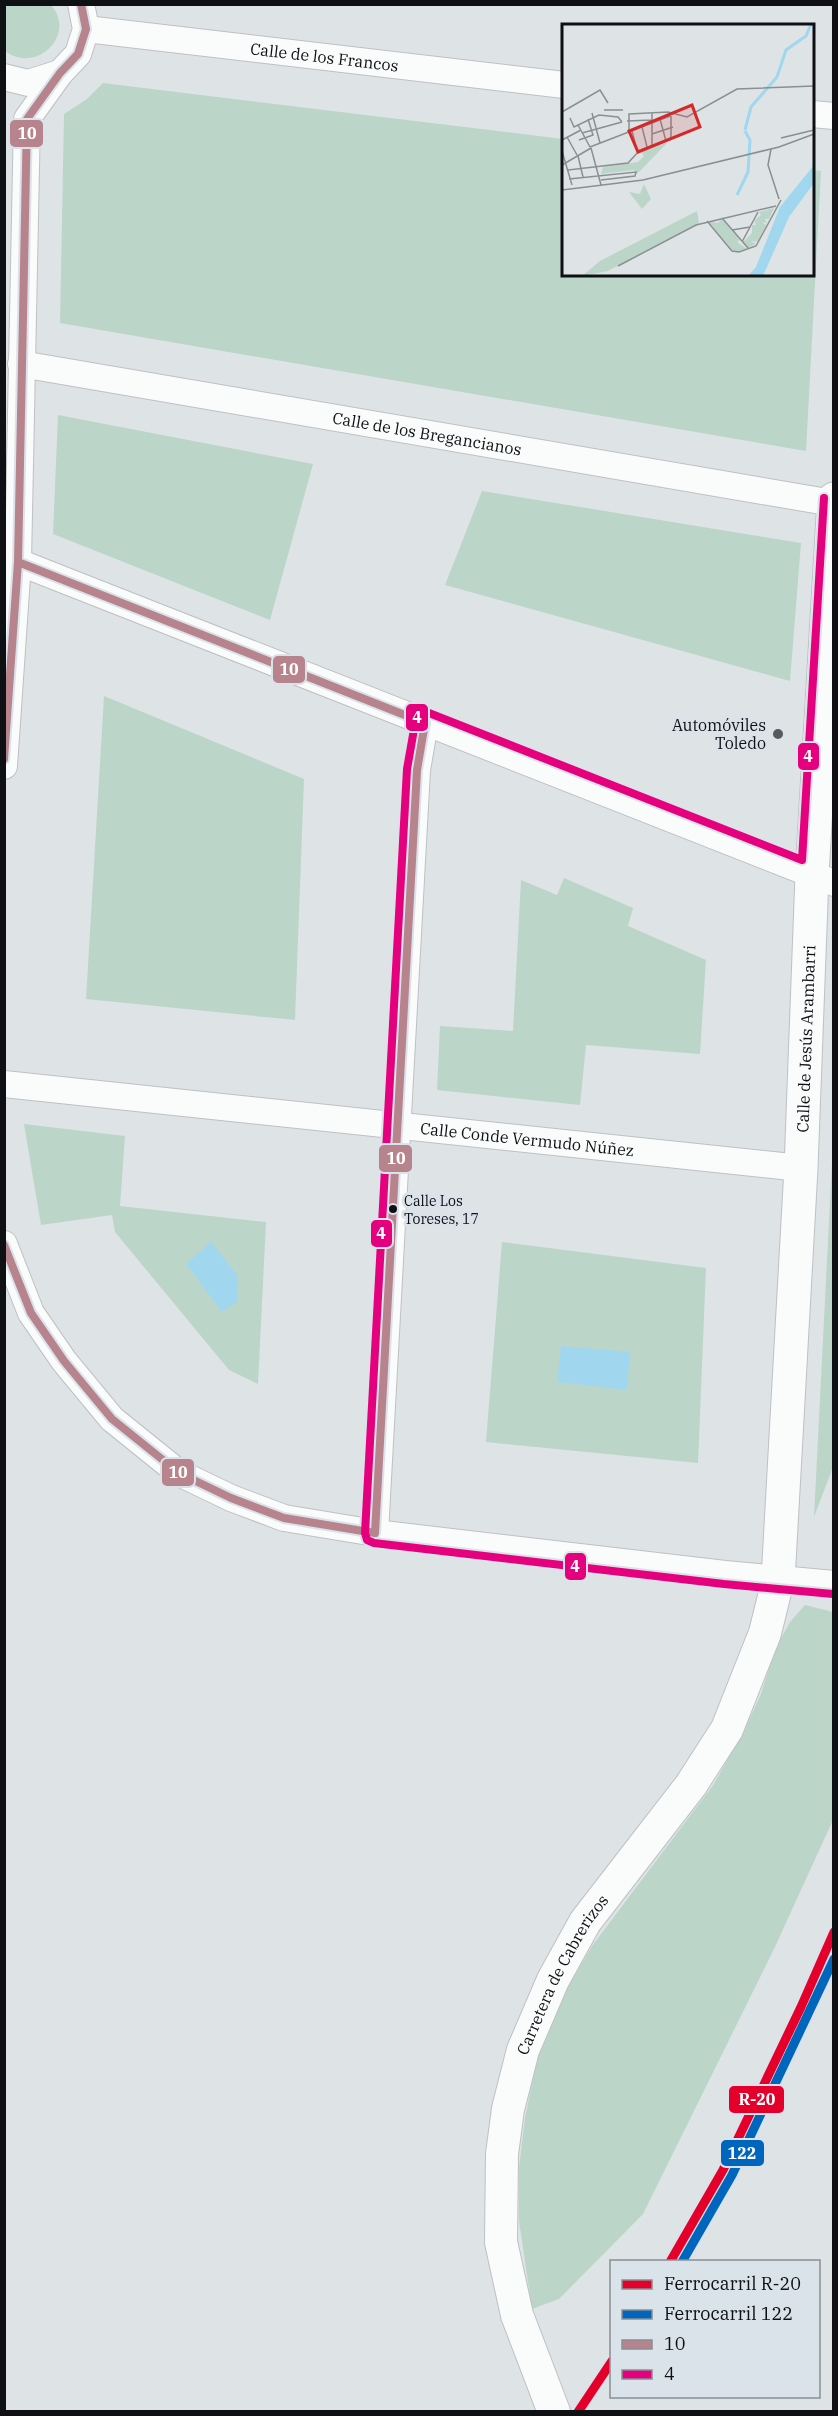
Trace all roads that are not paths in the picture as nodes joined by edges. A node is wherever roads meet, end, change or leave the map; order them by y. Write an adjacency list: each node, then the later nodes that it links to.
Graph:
1 (84, 17): 2 (street); 4 (street, Calle de los Francos)
2 (60, 73): 3 (street); 8 (street)
3 (4, 77)
4 (562, 85)
5 (4, 89): 8 (street)
6 (814, 114): 7 (street)
7 (834, 116)
8 (27, 119): 9 (street)
9 (21, 364): 10 (street, Calle de los Bregancianos); 11 (street)
10 (833, 501): 14 (main road, Calle de Jesús Arambarri)
11 (18, 562): 12 (street); 13 (street)
12 (425, 723): 14 (street); 16 (street)
13 (4, 766)
14 (823, 879): 17 (main road, Calle de Jesús Arambarri)
15 (4, 1084): 16 (street, Calle Conde Vermudo Núñez)
16 (397, 1124): 17 (street, Calle Conde Vermudo Núñez); 19 (street)
17 (801, 1168): 20 (main road, Calle de Jesús Arambarri)
18 (4, 1244): 19 (street)
19 (375, 1533): 20 (street)
20 (778, 1580): 21 (street); 22 (street, Carretera de Cabrerizos)
21 (834, 1584)
22 (554, 2412)

